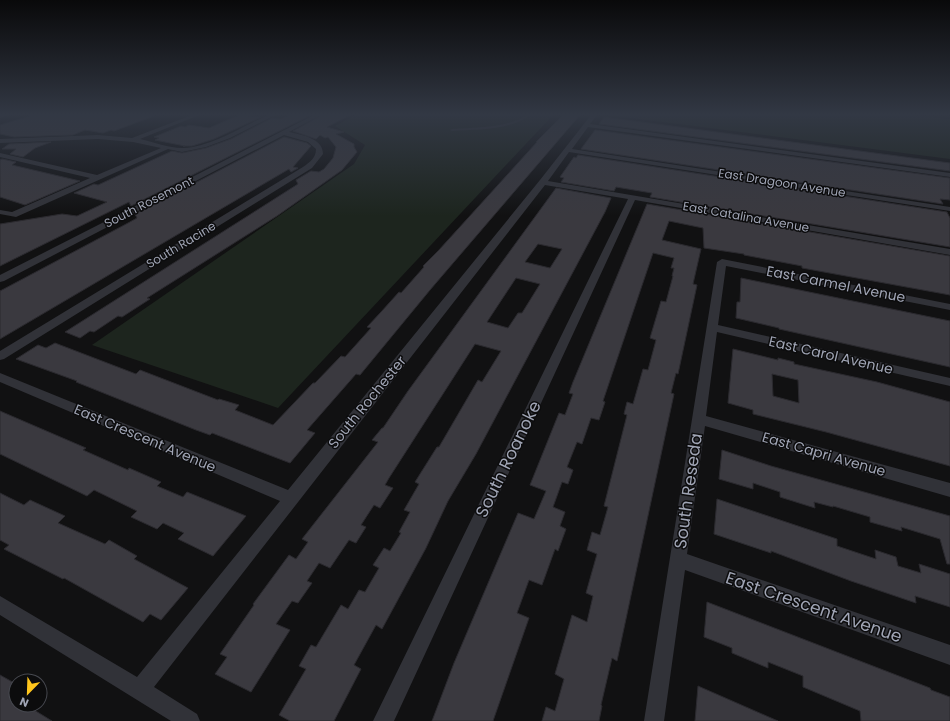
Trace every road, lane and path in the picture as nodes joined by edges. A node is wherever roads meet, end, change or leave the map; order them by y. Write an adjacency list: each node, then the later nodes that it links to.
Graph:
1 (164, 149): 10 (street)
2 (176, 149): 3 (street)
3 (197, 149)
4 (253, 149): 17 (street, South Rosemont)
5 (318, 149): 20 (street, South Racine)
6 (758, 149): 9 (street)
7 (567, 150): 11 (street, South Rochester); 13 (street, East Dragoon Avenue)
8 (0, 155): 10 (street)
9 (950, 175)
10 (98, 178): 14 (street)
11 (543, 182): 12 (street, East Catalina Avenue); 25 (street, South Rochester)
12 (633, 197): 15 (street, East Catalina Avenue); 31 (street, South Roanoke)
13 (950, 209)
14 (0, 212)
15 (950, 252)
16 (722, 262): 18 (street, East Carmel Avenue); 19 (street, South Reseda)
17 (0, 279)
18 (950, 307)
19 (712, 327): 22 (street, East Carol Avenue); 23 (street, South Reseda)
20 (0, 356)
21 (0, 377): 25 (street, East Crescent Avenue)
22 (950, 382)
23 (699, 419): 24 (street, East Capri Avenue); 26 (street, South Reseda)
24 (950, 490)
25 (290, 498): 29 (street, South Rochester)
26 (678, 559): 28 (street, East Crescent Avenue); 32 (street, South Reseda)
27 (0, 605): 29 (street)
28 (950, 655)
29 (139, 690): 30 (street)
30 (190, 721)
31 (383, 721)
32 (654, 721)

